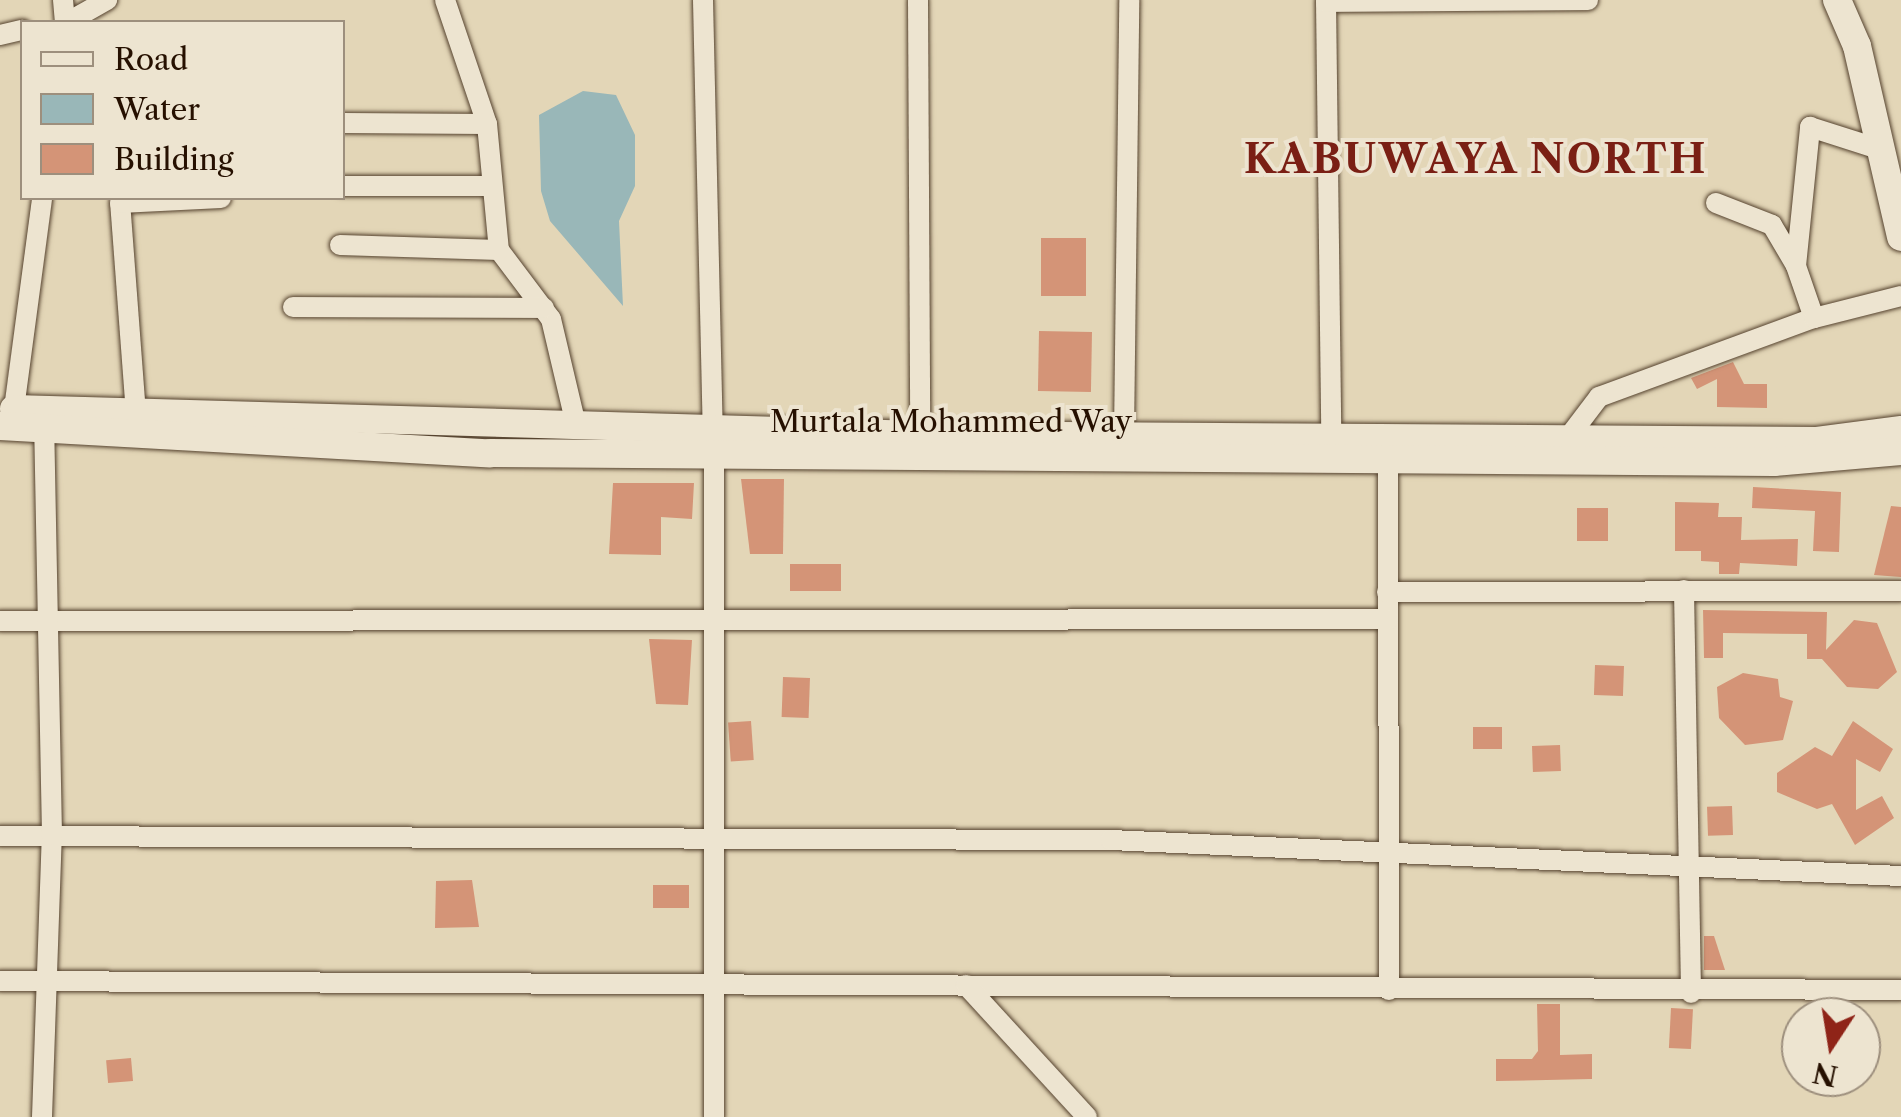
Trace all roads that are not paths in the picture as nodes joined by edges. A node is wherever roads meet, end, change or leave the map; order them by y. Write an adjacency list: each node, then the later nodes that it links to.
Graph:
1 (107, 0): 10 (street)
2 (445, 0): 12 (street)
3 (704, 0): 35 (street)
4 (918, 0): 32 (street)
5 (1129, 0): 31 (street)
6 (1588, 0): 9 (street)
7 (1836, 0): 13 (main road)
8 (1326, 1): 9 (street); 33 (street)
9 (1428, 1)
10 (71, 20)
11 (345, 123): 12 (street)
12 (486, 124): 15 (street)
13 (1882, 150): 19 (main road); 22 (street)
14 (345, 186): 15 (street)
15 (491, 186): 21 (street)
16 (42, 200): 27 (street)
17 (164, 200): 28 (street)
18 (1716, 202): 22 (street)
19 (1901, 237)
20 (340, 244): 21 (street)
21 (499, 250): 25 (street)
22 (1796, 266): 26 (street)
23 (1901, 296): 26 (street)
24 (293, 307): 25 (street)
25 (544, 308): 29 (street)
26 (1814, 318): 34 (street)
27 (5, 414): 28 (main road, Murtala Mohammed Way); 30 (main road, Murtala Mohammed Way)
28 (136, 414): 29 (main road, Murtala Mohammed Way)
29 (577, 429): 35 (main road, Murtala Mohammed Way)
30 (44, 430): 35 (main road, Murtala Mohammed Way); 44 (street)
31 (1124, 434): 32 (main road, Murtala Mohammed Way); 33 (main road, Murtala Mohammed Way)
32 (920, 435): 35 (main road, Murtala Mohammed Way)
33 (1332, 435): 34 (main road, Murtala Mohammed Way)
34 (1567, 439): 36 (main road, Murtala Mohammed Way)
35 (714, 442): 37 (main road, Murtala Mohammed Way); 42 (street)
36 (1897, 448): 37 (main road, Murtala Mohammed Way)
37 (1388, 459): 40 (street)
38 (1684, 590): 39 (street); 40 (street); 49 (street)
39 (1901, 591)
40 (1387, 592): 41 (street)
41 (1388, 619): 42 (street); 48 (street)
42 (713, 620): 44 (street); 46 (street)
43 (0, 621): 44 (street)
44 (48, 621): 45 (street)
45 (52, 835): 46 (street); 47 (street); 51 (street)
46 (716, 835): 48 (street); 53 (street)
47 (0, 836)
48 (1387, 854): 49 (street); 55 (street)
49 (1690, 869): 50 (street); 57 (street)
50 (1901, 876)
51 (46, 980): 52 (street); 53 (street); 58 (street)
52 (0, 981)
53 (713, 981): 54 (street); 59 (street)
54 (966, 985): 55 (street); 60 (street)
55 (1389, 990): 57 (street)
56 (1901, 990): 57 (street)
57 (1690, 992)
58 (42, 1117)
59 (714, 1117)
60 (1087, 1117)

